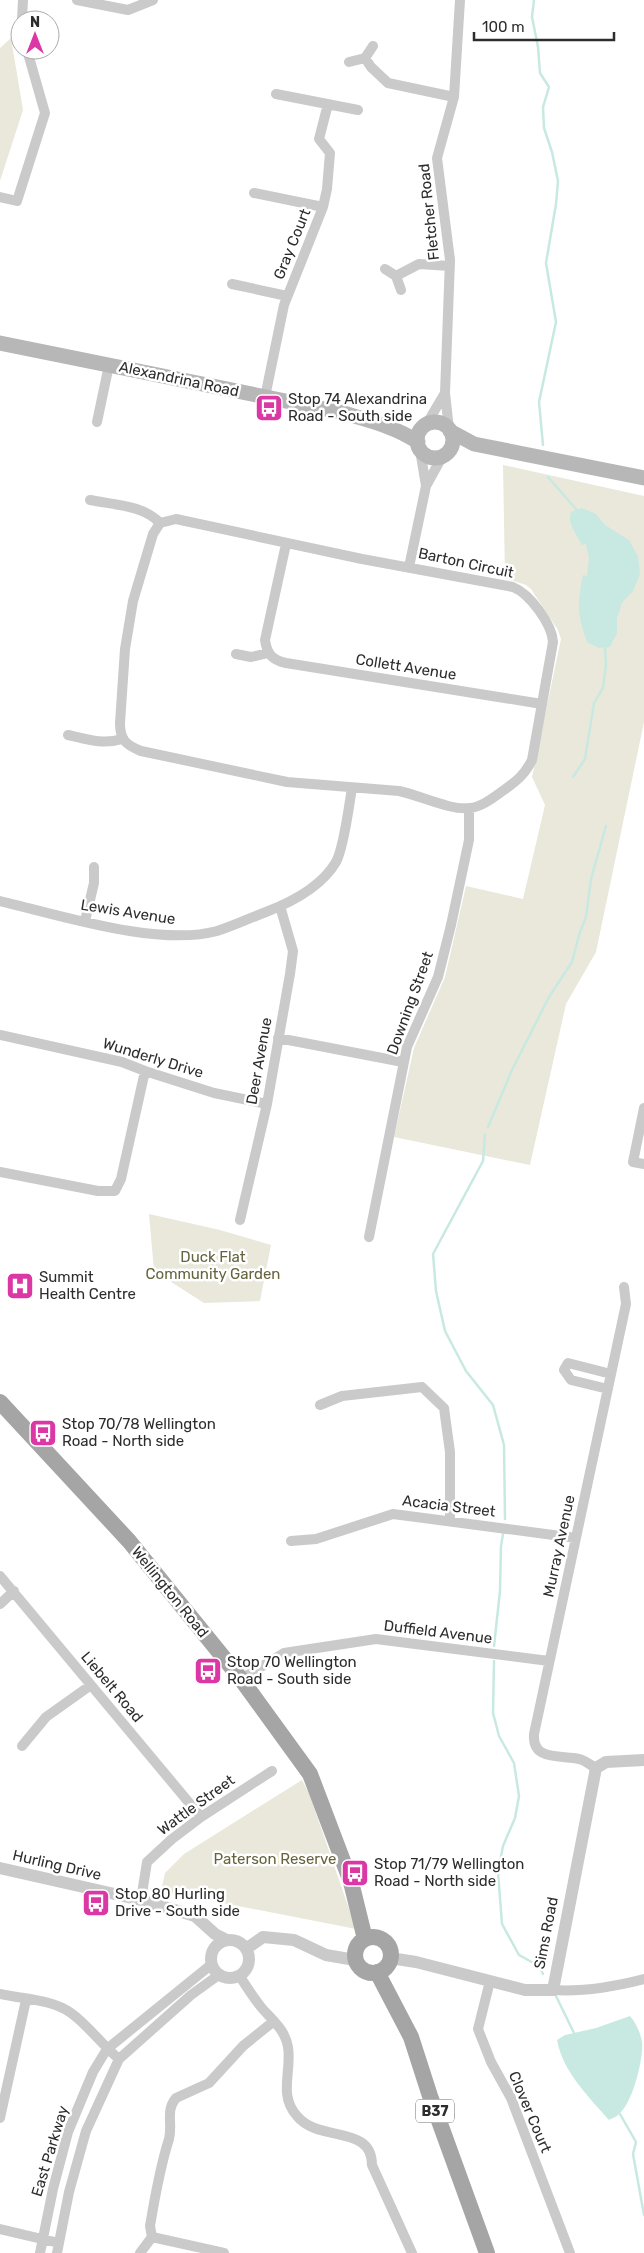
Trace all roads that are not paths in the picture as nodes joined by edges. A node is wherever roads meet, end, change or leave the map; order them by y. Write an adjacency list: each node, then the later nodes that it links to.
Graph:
1 (78, 0): 2 (street)
2 (153, 0)
3 (460, 0): 9 (street, Fletcher Road)
4 (373, 46): 5 (street)
5 (365, 58): 7 (street); 9 (street)
6 (30, 60): 13 (street)
7 (349, 62)
8 (276, 94): 10 (street)
9 (454, 97): 15 (street, Fletcher Road)
10 (328, 104): 11 (street); 14 (street, Gray Court)
11 (358, 110)
12 (254, 192): 14 (street)
13 (0, 197)
14 (323, 207): 20 (street, Gray Court)
15 (450, 266): 17 (street); 23 (street, Fletcher Road)
16 (385, 269): 17 (street)
17 (396, 276): 19 (street)
18 (232, 284): 20 (street)
19 (401, 290)
20 (287, 296): 24 (street, Gray Court)
21 (0, 342): 22 (main road, Alexandrina Road)
22 (110, 365): 24 (main road, Alexandrina Road); 25 (street)
23 (445, 393): 26 (street, Fletcher Road); 27 (street, Fletcher Road)
24 (265, 397): 27 (main road, Alexandrina Road)
25 (97, 422)
26 (450, 430): 27 (main road); 28 (main road); 29 (main road)
27 (422, 436): 29 (main road); 31 (street)
28 (474, 444): 29 (main road); 30 (main road)
29 (445, 456): 31 (street)
30 (644, 478)
31 (426, 486): 35 (street)
32 (90, 500): 33 (street)
33 (160, 523): 34 (street, Barton Circuit); 40 (street)
34 (286, 544): 35 (street, Barton Circuit); 36 (street)
35 (409, 567): 38 (street, Barton Circuit)
36 (268, 653): 37 (street); 38 (street, Collett Avenue)
37 (236, 654)
38 (542, 704): 42 (street, Barton Circuit)
39 (68, 735): 40 (street)
40 (122, 739): 41 (street)
41 (352, 788): 42 (street); 45 (street, Lewis Avenue)
42 (469, 809): 49 (street, Downing Street)
43 (94, 867): 46 (street)
44 (0, 901): 46 (street, Lewis Avenue)
45 (280, 906): 46 (street, Lewis Avenue); 48 (street, Deer Avenue)
46 (85, 921)
47 (0, 1035): 50 (street, Wunderly Drive)
48 (278, 1038): 49 (street); 51 (street, Deer Avenue)
49 (403, 1062): 56 (street, Downing Street)
50 (145, 1071): 51 (street, Wunderly Drive); 54 (street)
51 (267, 1104): 55 (street, Deer Avenue)
52 (644, 1108): 53 (street)
53 (644, 1164)
54 (0, 1172)
55 (240, 1220)
56 (369, 1238)
57 (624, 1287): 58 (street, Murray Avenue)
58 (611, 1374): 59 (street, Murray Avenue); 59 (street)
59 (608, 1389): 63 (street, Murray Avenue)
60 (0, 1402): 69 (main road, Wellington Road)
61 (320, 1405): 62 (street)
62 (450, 1521): 63 (street, Acacia Street); 64 (street, Acacia Street)
63 (576, 1538): 68 (street, Murray Avenue)
64 (291, 1541)
65 (0, 1576): 66 (street, Liebelt Road)
66 (14, 1591): 67 (street); 70 (street, Liebelt Road)
67 (0, 1604)
68 (550, 1661): 69 (street, Duffield Avenue); 73 (street, Murray Avenue)
69 (241, 1679): 79 (main road, Wellington Road)
70 (91, 1685): 71 (street); 75 (street, Liebelt Road)
71 (22, 1746)
72 (644, 1760): 73 (street)
73 (596, 1768): 89 (street, Sims Road)
74 (272, 1771): 75 (street, Wattle Street)
75 (201, 1817): 77 (street, Wattle Street)
76 (0, 1868): 77 (street, Hurling Drive)
77 (141, 1900): 78 (street, Hurling Drive)
78 (195, 1916): 80 (street, Hurling Drive); 84 (street)
79 (365, 1939): 82 (main road); 83 (main road)
80 (227, 1940): 81 (street); 84 (street)
81 (246, 1949): 83 (street); 86 (street)
82 (390, 1958): 85 (main road); 88 (street, Sims Road)
83 (355, 1960): 85 (main road)
84 (215, 1964): 86 (street); 93 (street, East Parkway); 94 (street, East Parkway)
85 (377, 1972): 104 (main road, B37)
86 (239, 1975): 92 (street)
87 (644, 1980): 89 (street)
88 (490, 1981): 89 (street, Sims Road); 105 (street, Clover Court)
89 (553, 1990)
90 (0, 1994): 91 (street)
91 (26, 2000): 93 (street); 95 (street)
92 (274, 2021): 97 (street); 103 (street)
93 (107, 2049): 94 (street); 98 (street, East Parkway)
94 (119, 2059): 99 (street, East Parkway)
95 (0, 2118)
96 (0, 2229): 98 (street)
97 (152, 2237): 101 (street); 102 (street)
98 (42, 2239): 99 (street); 100 (street, East Parkway)
99 (58, 2248)
100 (40, 2253)
101 (140, 2253)
102 (224, 2253)
103 (412, 2253)
104 (487, 2253)
105 (570, 2253)

